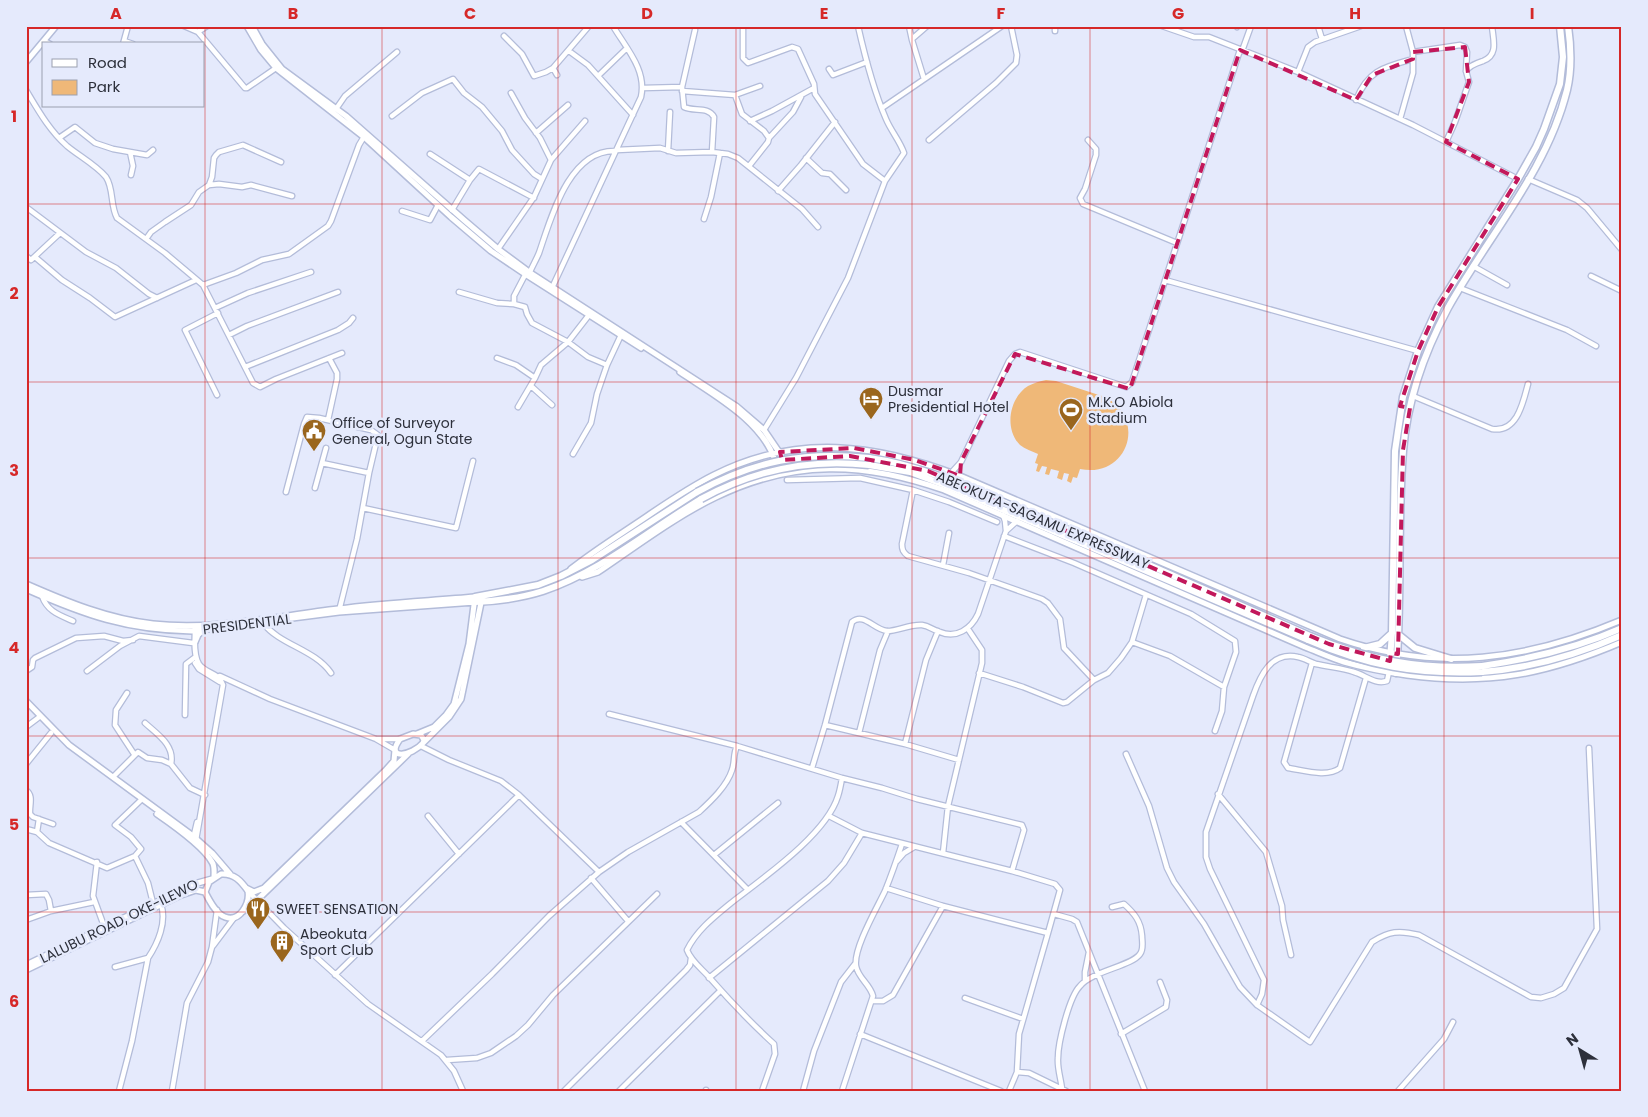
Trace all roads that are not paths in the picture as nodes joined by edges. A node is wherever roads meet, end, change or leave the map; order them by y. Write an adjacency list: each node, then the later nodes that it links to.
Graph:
1 (54, 26): 30 (main road); 39 (main road)
2 (128, 26): 33 (street)
3 (184, 26): 26 (street)
4 (207, 26): 26 (street)
5 (247, 26): 43 (main road)
6 (252, 26): 62 (main road)
7 (588, 26): 36 (street)
8 (620, 26): 23 (street)
9 (858, 26): 42 (street)
10 (909, 26): 28 (street)
11 (927, 26): 28 (street)
12 (1002, 26): 50 (street)
13 (1012, 26): 74 (street)
14 (1162, 26): 35 (street)
15 (1251, 26): 35 (street)
16 (1318, 26): 29 (street)
17 (1361, 26): 24 (street)
18 (1406, 26): 38 (street)
19 (1492, 26): 46 (street)
20 (1560, 26): 89 (highway)
21 (1568, 26): 91 (highway)
22 (744, 27): 53 (street)
23 (614, 28): 34 (street)
24 (1343, 29): 29 (street)
25 (696, 30): 54 (street)
26 (198, 32): 43 (street)
27 (504, 36): 44 (street)
28 (912, 39): 50 (street)
29 (1322, 39): 47 (street)
30 (44, 40): 32 (street)
31 (42, 42): 41 (main road)
32 (47, 42)
33 (124, 42)
34 (627, 48): 49 (street); 52 (street)
35 (1241, 50): 47 (street); 107 (street)
36 (569, 51): 44 (street); 49 (street)
37 (397, 52): 62 (street)
38 (1414, 52): 40 (street); 46 (street)
39 (26, 58)
40 (1413, 59): 59 (street); 66 (street)
41 (26, 62)
42 (866, 62): 45 (street); 61 (street)
43 (276, 68): 62 (main road)
44 (553, 68): 48 (street)
45 (829, 69)
46 (1466, 71): 76 (street)
47 (1298, 72): 59 (street)
48 (557, 75)
49 (598, 76): 64 (street)
50 (924, 79): 61 (street)
51 (760, 86): 57 (street)
52 (643, 88): 54 (street); 64 (street)
53 (814, 88): 58 (street); 69 (street)
54 (682, 89): 57 (street); 81 (street)
55 (26, 90): 72 (street)
56 (511, 92): 70 (street)
57 (736, 95): 68 (street)
58 (801, 96): 68 (street); 73 (street)
59 (1356, 100): 66 (street)
60 (568, 105): 70 (street)
61 (882, 108): 93 (street)
62 (338, 112): 71 (main road)
63 (670, 112): 79 (street)
64 (633, 115): 78 (street)
65 (392, 116): 90 (street)
66 (1400, 119): 76 (street)
67 (585, 121): 85 (street)
68 (750, 121): 73 (street)
69 (835, 122): 84 (street); 93 (street)
70 (536, 133): 85 (street)
71 (365, 135): 99 (main road); 101 (main road); 118 (street)
72 (60, 138): 80 (street); 106 (street)
73 (769, 138): 87 (street)
74 (929, 140)
75 (1088, 140): 107 (street)
76 (1446, 142): 89 (street)
77 (153, 150): 80 (street)
78 (616, 150): 79 (street); 114 (street); 120 (street)
79 (668, 151): 81 (street)
80 (130, 152): 88 (street)
81 (712, 152): 82 (street)
82 (720, 153): 87 (street); 103 (street)
83 (430, 154): 92 (street)
84 (806, 158): 95 (street); 96 (street)
85 (551, 160): 90 (street)
86 (281, 162): 94 (street)
87 (749, 166): 96 (street)
88 (131, 175)
89 (1518, 178): 135 (highway)
90 (542, 179): 98 (street)
91 (1528, 179): 109 (street); 112 (highway)
92 (470, 180): 98 (street); 101 (street)
93 (885, 181): 151 (street)
94 (209, 185): 97 (street); 106 (street)
95 (846, 190)
96 (778, 191): 104 (street)
97 (292, 196)
98 (534, 198): 108 (street)
99 (438, 205): 102 (street); 114 (main road)
100 (26, 207): 105 (street)
101 (452, 210): 108 (main road)
102 (402, 211)
103 (704, 218)
104 (818, 227)
105 (60, 233): 111 (street); 125 (street)
106 (146, 239): 116 (street)
107 (1177, 243): 117 (street)
108 (498, 249): 114 (main road)
109 (1622, 250)
110 (26, 256): 111 (street)
111 (34, 257): 125 (street)
112 (1473, 266): 119 (street); 121 (highway)
113 (311, 272): 127 (street)
114 (527, 274): 120 (main road); 126 (street)
115 (1591, 276): 122 (street)
116 (196, 280): 118 (street); 125 (street)
117 (1165, 280): 135 (street); 157 (street)
118 (204, 285): 127 (street)
119 (1507, 285)
120 (552, 288): 129 (main road); 151 (main road)
121 (1460, 288): 134 (street); 145 (highway)
122 (1622, 291)
123 (338, 292): 131 (street)
124 (459, 292): 126 (street)
125 (157, 298)
126 (514, 304): 133 (street)
127 (215, 308): 128 (street)
128 (218, 313): 131 (street); 144 (street)
129 (589, 315): 132 (main road); 133 (street)
130 (353, 318): 140 (street)
131 (229, 335): 140 (street)
132 (621, 335): 139 (street); 155 (main road)
133 (568, 342): 139 (street); 141 (street)
134 (1596, 346)
135 (1418, 351): 147 (highway)
136 (342, 353): 137 (street)
137 (329, 358): 140 (street); 150 (street)
138 (497, 358): 141 (street)
139 (606, 365): 154 (street)
140 (245, 367)
141 (535, 378): 143 (street)
142 (1528, 384): 145 (street)
143 (531, 386): 146 (street); 148 (street)
144 (217, 395)
145 (1413, 396): 149 (highway)
146 (552, 404)
147 (1401, 406): 149 (highway); 195 (highway)
148 (518, 407)
149 (1410, 408): 195 (highway)
150 (328, 420): 159 (street); 167 (street)
151 (764, 430): 153 (main road)
152 (326, 448): 158 (street)
153 (780, 452): 155 (main road); 160 (main road); 161 (main road)
154 (573, 454)
155 (773, 454): 162 (main road); 177 (main road)
156 (474, 461): 168 (street)
157 (962, 462): 161 (street); 163 (street)
158 (322, 463): 159 (street); 165 (street)
159 (369, 473): 168 (street)
160 (785, 473): 162 (main road); 169 (main road)
161 (952, 473): 163 (main road)
162 (778, 474): 177 (main road)
163 (960, 476): 176 (main road)
164 (787, 480): 166 (street)
165 (315, 488)
166 (913, 490): 171 (street); 175 (street)
167 (286, 492)
168 (363, 508): 184 (street)
169 (1003, 515): 170 (main road); 172 (street)
170 (1017, 521): 172 (street); 176 (main road)
171 (996, 522)
172 (1006, 531): 174 (street)
173 (949, 533): 175 (street)
174 (1004, 536): 178 (street); 181 (street)
175 (943, 565): 178 (street)
176 (1148, 568): 177 (highway, ABEOKUTA-SAGAMU EXPRESSWAY, bridge); 201 (main road); 206 (highway, ABEOKUTA-SAGAMU EXPRESSWAY, bridge); 210 (main road)
177 (562, 580): 183 (highway, ABEOKUTA-SAGAMU EXPRESSWAY)
178 (990, 580): 191 (street); 214 (street)
179 (26, 584): 188 (main road)
180 (26, 589): 182 (main road, PRESIDENTIAL)
181 (1146, 595): 199 (street); 215 (street)
182 (42, 596): 186 (street); 192 (main road, PRESIDENTIAL)
183 (479, 599): 184 (main road); 228 (main road); 232 (main road)
184 (339, 610): 187 (main road, PRESIDENTIAL); 188 (main road)
185 (1622, 620): 204 (main road)
186 (72, 621)
187 (263, 623): 190 (main road, PRESIDENTIAL); 209 (street)
188 (194, 628): 190 (main road, PRESIDENTIAL); 192 (main road, PRESIDENTIAL); 198 (street)
189 (1622, 628): 206 (highway, ABEOKUTA-SAGAMU EXPRESSWAY)
190 (204, 629): 198 (main road)
191 (968, 629): 194 (street); 211 (street)
192 (184, 630): 198 (main road)
193 (888, 631): 194 (street); 223 (street); 227 (street)
194 (938, 631): 231 (street)
195 (1395, 634): 201 (highway); 202 (highway); 204 (highway)
196 (1622, 635): 206 (highway, ABEOKUTA-SAGAMU EXPRESSWAY)
197 (133, 640): 198 (street); 207 (street); 208 (street)
198 (194, 642): 203 (street); 212 (street)
199 (1132, 642): 214 (street); 215 (street)
200 (1622, 642): 210 (main road)
201 (1364, 648): 202 (main road)
202 (1394, 654): 204 (main road); 210 (highway)
203 (194, 658): 220 (street); 247 (street)
204 (1451, 659)
205 (1312, 663): 213 (street); 213 (street); 246 (street)
206 (1482, 669)
207 (87, 670)
208 (26, 672)
209 (331, 673)
210 (1393, 673): 213 (street)
211 (979, 674): 214 (street); 239 (street)
212 (216, 675): 229 (street); 247 (street)
213 (1366, 678)
214 (1094, 680)
215 (1224, 687): 225 (street)
216 (127, 694): 236 (street)
217 (26, 701): 243 (main road)
218 (26, 705): 221 (main road)
219 (609, 714): 233 (street)
220 (185, 716)
221 (38, 718): 224 (street); 226 (main road)
222 (145, 723): 241 (street)
223 (825, 725): 227 (street); 242 (street)
224 (26, 727)
225 (1215, 731)
226 (52, 733): 240 (street); 249 (main road)
227 (859, 733): 231 (street)
228 (417, 734): 230 (main road); 232 (main road)
229 (376, 739): 230 (street); 235 (street)
230 (400, 739): 235 (main road)
231 (905, 744): 239 (street)
232 (422, 745): 237 (main road); 248 (street)
233 (737, 746): 242 (street); 256 (street)
234 (1589, 748): 315 (street)
235 (395, 750): 237 (main road); 276 (main road)
236 (134, 754): 241 (street); 243 (street)
237 (408, 754): 281 (main road)
238 (1126, 754): 315 (street)
239 (959, 760): 251 (street)
240 (26, 764)
241 (171, 764): 247 (street)
242 (812, 768): 244 (street)
243 (113, 777): 261 (main road)
244 (842, 778): 251 (street); 254 (street)
245 (26, 790): 252 (street)
246 (1218, 794): 300 (street); 315 (street)
247 (204, 795): 261 (street)
248 (519, 795): 265 (street); 271 (street)
249 (140, 801): 261 (main road); 267 (street)
250 (778, 803): 266 (street)
251 (948, 806): 264 (street); 270 (street)
252 (28, 813): 255 (street)
253 (428, 816): 265 (street)
254 (829, 816): 260 (street); 277 (street)
255 (39, 819): 257 (street); 259 (street)
256 (681, 822): 266 (street); 271 (street)
257 (53, 824)
258 (26, 829): 259 (street)
259 (37, 832): 268 (street)
260 (862, 833): 262 (street); 309 (street)
261 (194, 840): 272 (main road); 273 (main road)
262 (902, 844): 263 (street); 269 (street)
263 (914, 847): 264 (street); 269 (street)
264 (943, 853): 270 (street)
265 (459, 854): 308 (street)
266 (714, 855): 277 (street)
267 (135, 856): 268 (street); 283 (street)
268 (97, 862): 282 (street)
269 (892, 868): 275 (street)
270 (1012, 871): 292 (street)
271 (599, 872): 274 (street)
272 (230, 874): 273 (main road); 276 (main road)
273 (213, 878): 278 (main road); 283 (main road, LALUBU ROAD, OKE-ILEWO)
274 (591, 878): 295 (street); 320 (street)
275 (886, 888): 286 (street); 303 (street)
276 (247, 889): 281 (street); 291 (main road)
277 (748, 890): 302 (street)
278 (205, 892): 284 (main road, LALUBU ROAD, OKE-ILEWO); 288 (main road)
279 (657, 894): 295 (street)
280 (26, 895): 290 (street)
281 (257, 900): 285 (main road); 289 (street)
282 (94, 902): 290 (street); 296 (street)
283 (154, 903): 296 (main road, LALUBU ROAD, OKE-ILEWO)
284 (161, 904): 301 (street); 306 (main road, LALUBU ROAD, OKE-ILEWO)
285 (251, 906): 289 (main road); 291 (main road)
286 (943, 906): 297 (street); 314 (street)
287 (1112, 907): 307 (street)
288 (216, 910): 293 (main road); 298 (street)
289 (266, 910): 308 (street)
290 (51, 911): 294 (street)
291 (242, 912): 293 (main road)
292 (1054, 914): 297 (street); 299 (street)
293 (234, 917): 298 (street)
294 (26, 920)
295 (628, 921): 321 (street)
296 (104, 926): 304 (main road, LALUBU ROAD, OKE-ILEWO)
297 (1048, 933): 316 (street)
298 (216, 936): 325 (street)
299 (1090, 952): 307 (street); 310 (street)
300 (1291, 955)
301 (148, 958): 305 (street); 324 (street)
302 (691, 958): 309 (street); 327 (street)
303 (855, 964): 314 (street); 330 (street)
304 (26, 965)
305 (114, 967)
306 (26, 970)
307 (1098, 974): 310 (street); 319 (street)
308 (335, 975): 320 (street)
309 (709, 978): 312 (street)
310 (1085, 981): 323 (street)
311 (1160, 982): 319 (street)
312 (720, 990): 328 (street); 329 (street)
313 (965, 998): 316 (street)
314 (872, 1001): 318 (street)
315 (1257, 1005)
316 (1023, 1019): 322 (street)
317 (1453, 1022): 335 (street)
318 (860, 1034): 331 (street); 332 (street)
319 (1121, 1034): 334 (street)
320 (422, 1040): 321 (street)
321 (447, 1060): 326 (street)
322 (1018, 1072): 323 (street); 333 (street)
323 (1064, 1090)
324 (119, 1091)
325 (172, 1091)
326 (463, 1091)
327 (564, 1091)
328 (619, 1091)
329 (762, 1091)
330 (803, 1091)
331 (842, 1091)
332 (1000, 1091)
333 (1009, 1091)
334 (1145, 1091)
335 (1398, 1091)

